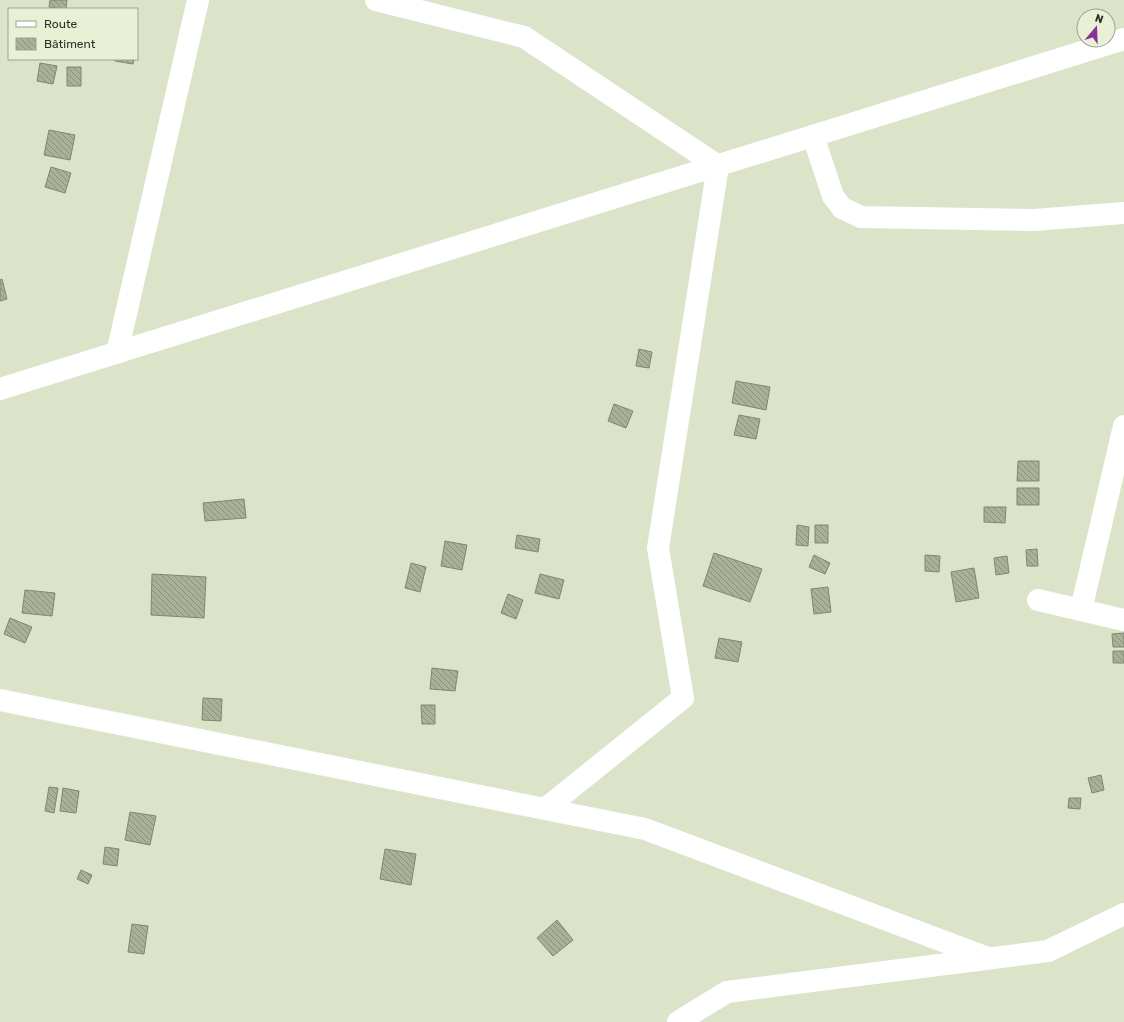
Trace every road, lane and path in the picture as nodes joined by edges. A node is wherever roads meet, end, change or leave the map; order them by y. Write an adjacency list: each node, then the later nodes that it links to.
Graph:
1 (198, 0): 7 (street)
2 (376, 0): 5 (street)
3 (1124, 39): 4 (street)
4 (813, 136): 5 (street); 6 (street)
5 (718, 166): 7 (street); 14 (street)
6 (1124, 213)
7 (117, 353): 8 (street)
8 (0, 389)
9 (1124, 426): 11 (street)
10 (1038, 600): 11 (street)
11 (1081, 610): 12 (street)
12 (1124, 620)
13 (0, 700): 14 (street)
14 (545, 809): 16 (street)
15 (1124, 914): 16 (street)
16 (988, 958): 17 (street)
17 (678, 1022)

